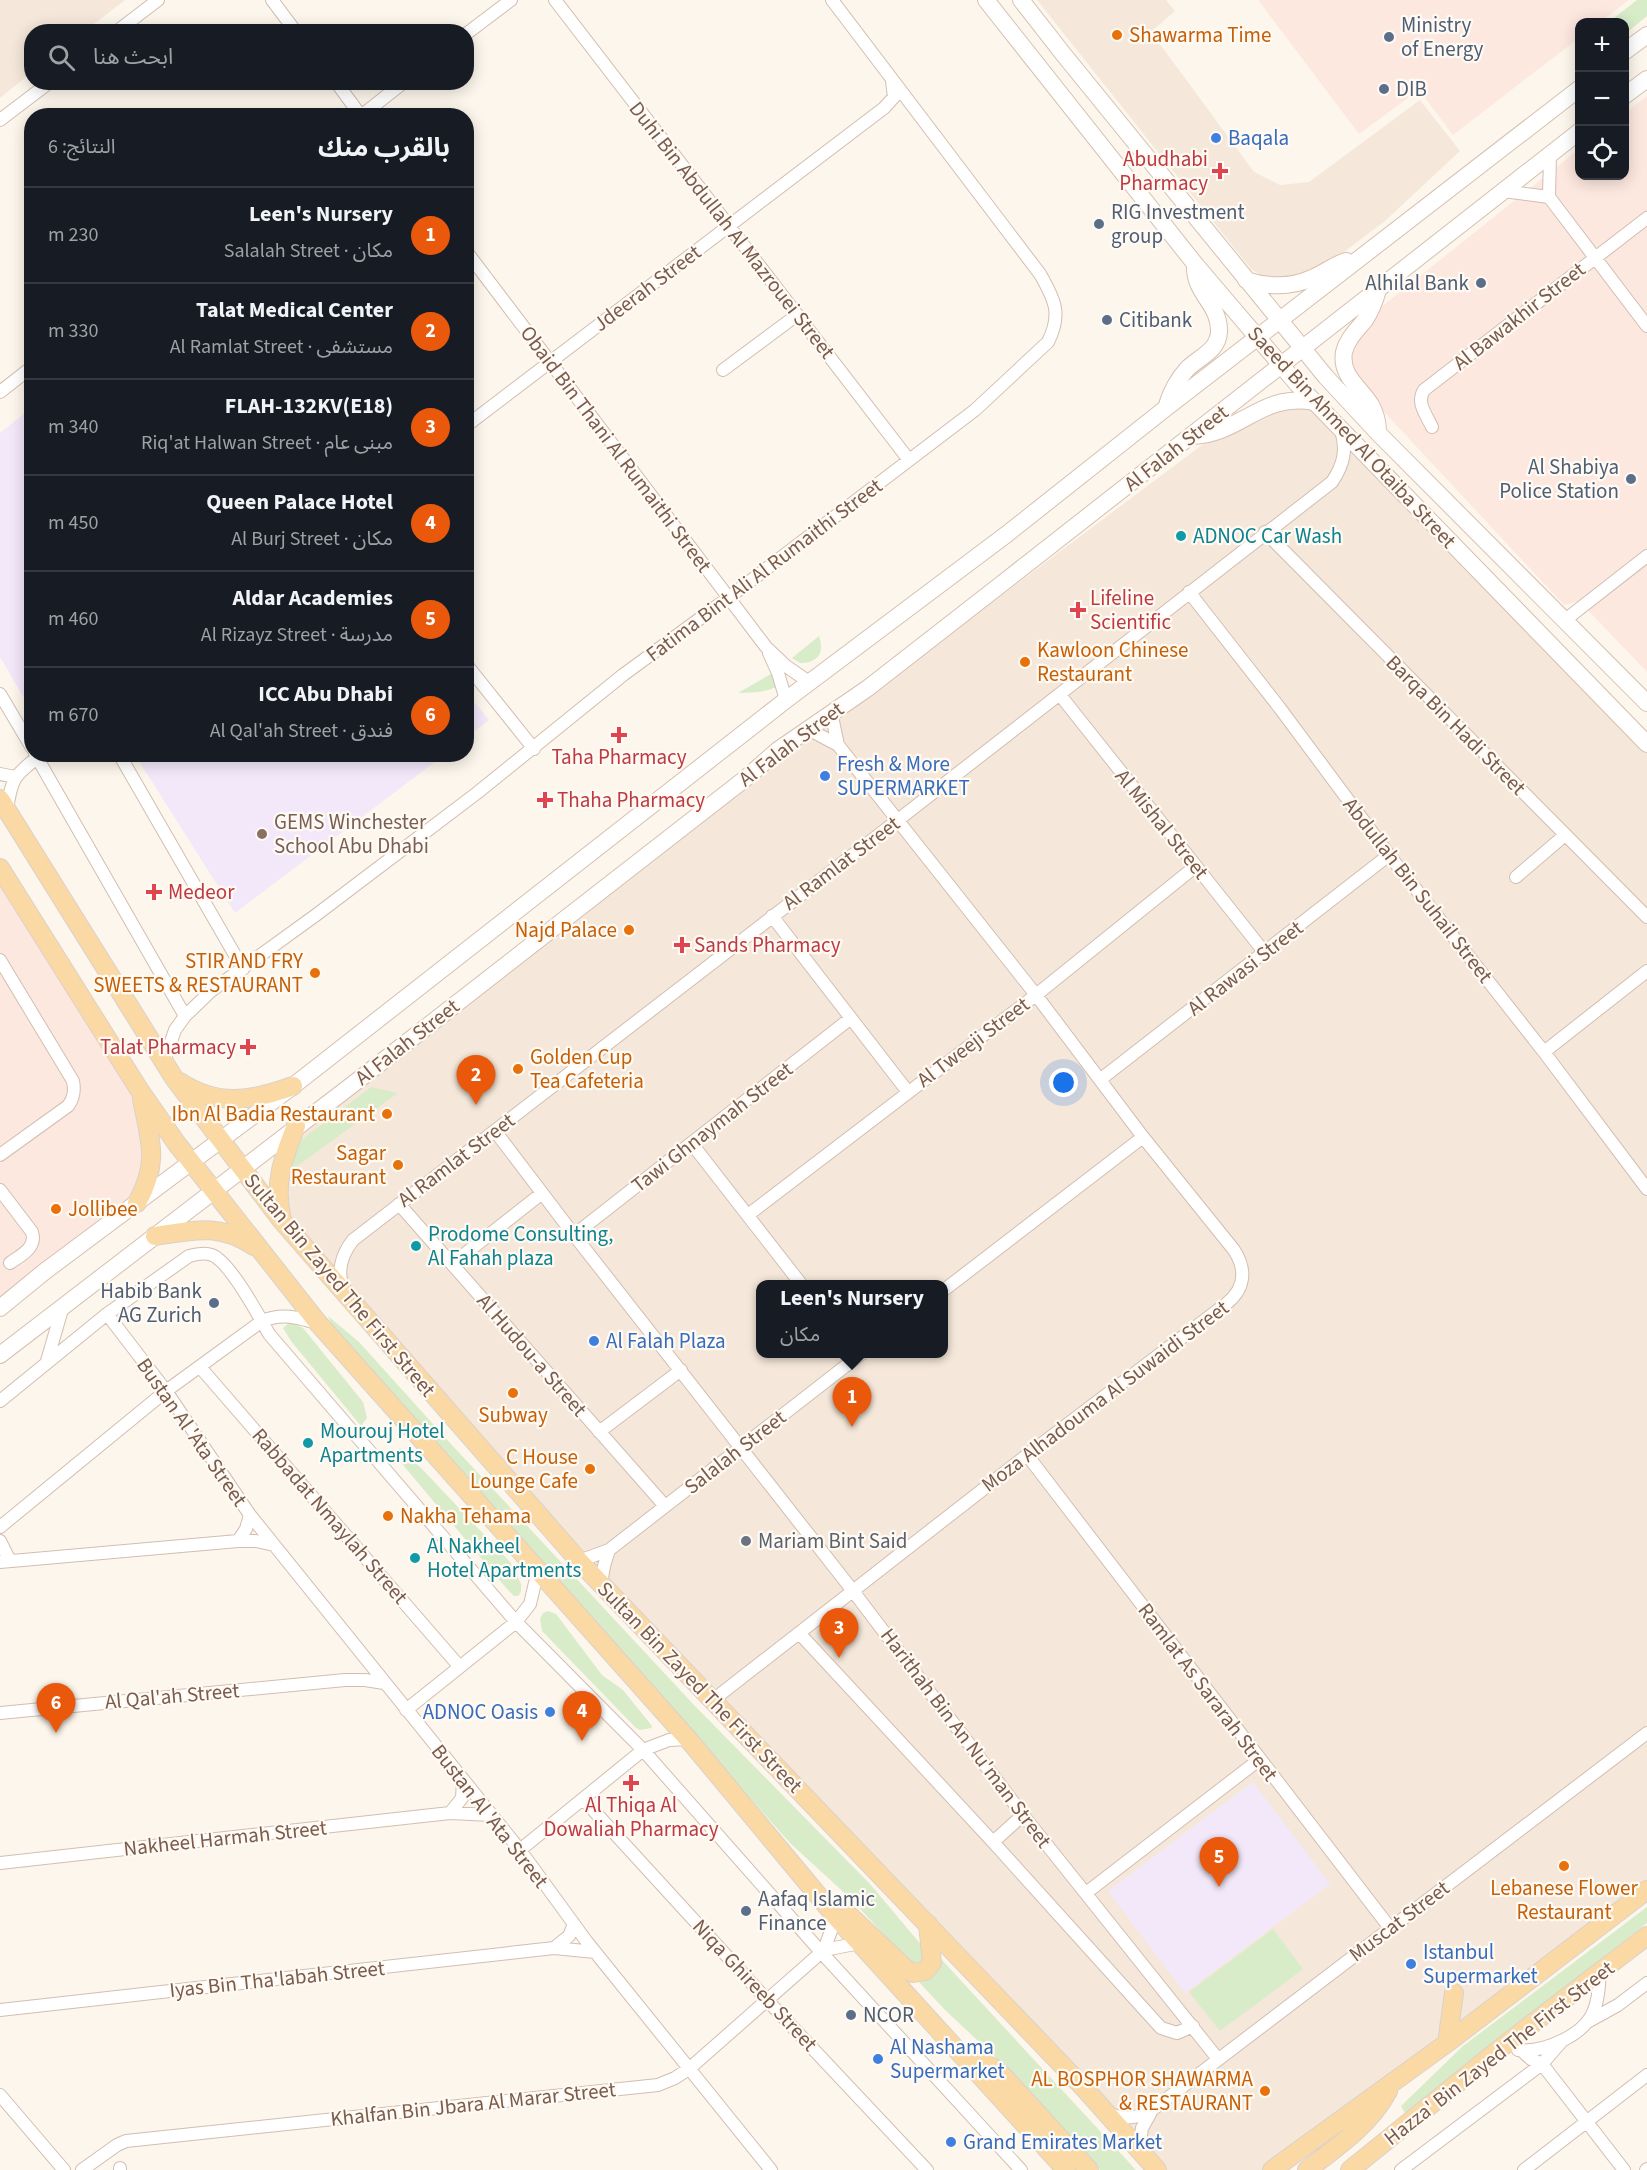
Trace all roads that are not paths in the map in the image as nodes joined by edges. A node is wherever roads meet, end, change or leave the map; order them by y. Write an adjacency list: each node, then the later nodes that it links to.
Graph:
1 (158, 0): 8 (street)
2 (272, 0): 9 (street)
3 (511, 0): 10 (street)
4 (555, 0): 28 (street, Duhi Bin Abdullah Al Mazrouei Street)
5 (832, 0): 13 (street, Fatima Bint Ali Al Rumaithi Street)
6 (986, 0): 32 (main road, Saeed Bin Ahmed Al Otaiba Street)
7 (1021, 0): 33 (main road, Saeed Bin Ahmed Al Otaiba Street)
8 (126, 24)
9 (290, 24)
10 (474, 28)
11 (1647, 35): 12 (main road)
12 (1629, 48)
13 (889, 75): 28 (street, Jdeerah Street); 52 (street, Fatima Bint Ali Al Rumaithi Street)
14 (1647, 79): 19 (main road)
15 (39, 90): 22 (street)
16 (342, 90): 20 (street)
17 (394, 90): 21 (street)
18 (1575, 92): 30 (main road, Al Falah Street)
19 (1629, 92)
20 (356, 108)
21 (370, 108)
22 (0, 120)
23 (1575, 135): 24 (main road, Al Falah Street)
24 (1551, 154): 25 (main road, Al Falah Street); 26 (street)
25 (1503, 191): 26 (street); 34 (main road, Al Falah Street)
26 (1549, 197): 29 (street)
27 (1647, 218): 29 (street, Al Bawakhir Street)
28 (728, 225): 35 (street, Duhi Bin Abdullah Al Mazrouei Street); 40 (street, Jdeerah Street)
29 (1594, 259): 37 (street); 48 (street, Al Bawakhir Street)
30 (1359, 260): 33 (main road); 36 (main road, Al Falah Street)
31 (474, 261): 40 (street, Obaid Bin Thani Al Rumaithi Street)
32 (1195, 264): 38 (main road, Saeed Bin Ahmed Al Otaiba Street); 46 (main road)
33 (1246, 280): 36 (main road, Saeed Bin Ahmed Al Otaiba Street)
34 (1378, 290): 39 (main road, Al Falah Street); 50 (main road)
35 (797, 315): 42 (street); 52 (street, Duhi Bin Abdullah Al Mazrouei Street)
36 (1280, 320): 38 (main road, Al Falah Street); 39 (main road, Saeed Bin Ahmed Al Otaiba Street)
37 (1647, 326)
38 (1257, 338): 41 (main road, Saeed Bin Ahmed Al Otaiba Street); 46 (main road, Al Falah Street)
39 (1302, 348): 41 (main road, Al Falah Street); 50 (main road, Saeed Bin Ahmed Al Otaiba Street)
40 (551, 361): 47 (street, Jdeerah Street); 56 (street, Obaid Bin Thani Al Rumaithi Street)
41 (1281, 365): 45 (main road, Saeed Bin Ahmed Al Otaiba Street); 51 (main road, Al Falah Street)
42 (723, 370)
43 (24, 373): 44 (street)
44 (0, 392)
45 (1314, 402): 49 (main road, Saeed Bin Ahmed Al Otaiba Street); 51 (main road)
46 (1166, 408): 60 (main road, Al Falah Street)
47 (474, 420)
48 (1432, 427)
49 (1340, 429): 53 (street, Al Ramlat Street); 68 (main road, Saeed Bin Ahmed Al Otaiba Street)
50 (1378, 433): 57 (main road, Saeed Bin Ahmed Al Otaiba Street)
51 (1190, 436): 65 (main road, Al Falah Street)
52 (909, 460): 56 (street, Fatima Bint Ali Al Rumaithi Street)
53 (1265, 532): 55 (street, Al Ramlat Street); 78 (street, Barqa Bin Hadi Street)
54 (1647, 556): 57 (street)
55 (1189, 592): 62 (street, Al Ramlat Street); 79 (street, Abdullah Bin Suhail Street)
56 (728, 598): 58 (street, Obaid Bin Thani Al Rumaithi Street); 70 (street, Fatima Bint Ali Al Rumaithi Street)
57 (1565, 620): 64 (main road, Saeed Bin Ahmed Al Otaiba Street)
58 (766, 646): 60 (street, Obaid Bin Thani Al Rumaithi Street); 63 (street, Obaid Bin Thani Al Rumaithi Street)
59 (474, 674): 70 (street)
60 (809, 682): 63 (main road, Al Falah Street)
61 (0, 694): 67 (street)
62 (1060, 695): 77 (street, Al Ramlat Street); 80 (street, Al Mishal Street)
63 (786, 700): 96 (main road, Al Falah Street)
64 (1647, 703)
65 (831, 712): 66 (main road, Al Falah Street); 69 (street, Moza Alhadouma Al Suwaidi Street)
66 (808, 729): 69 (street, Moza Alhadouma Al Suwaidi Street); 99 (main road, Al Falah Street)
67 (24, 734)
68 (1647, 744)
69 (838, 745): 77 (street, Moza Alhadouma Al Suwaidi Street)
70 (534, 749): 87 (street, Fatima Bint Ali Al Rumaithi Street)
71 (29, 762): 75 (street)
72 (41, 762): 90 (street)
73 (124, 762): 87 (street)
74 (0, 774): 75 (street)
75 (15, 777): 76 (street)
76 (4, 805): 93 (main road, Sultan Bin Zayed The First Street)
77 (898, 820): 83 (street, Al Ramlat Street); 89 (street, Moza Alhadouma Al Suwaidi Street)
78 (1565, 835): 82 (street); 84 (street, Barqa Bin Hadi Street)
79 (1389, 855): 85 (street, Al Rawasi Street); 92 (street, Abdullah Bin Suhail Street)
80 (1196, 866): 85 (street, Al Mishal Street); 89 (street, Al Tweeji Street)
81 (0, 868): 97 (main road, Sultan Bin Zayed The First Street)
82 (1516, 878)
83 (772, 916): 91 (street); 100 (street, Al Ramlat Street)
84 (1647, 917)
85 (1265, 953): 95 (street, Al Rawasi Street)
86 (0, 960): 104 (street)
87 (243, 969): 90 (street, Fatima Bint Ali Al Rumaithi Street)
88 (1647, 971): 92 (street)
89 (1036, 995): 95 (street, Moza Alhadouma Al Suwaidi Street); 98 (street, Al Tweeji Street)
90 (185, 1016): 93 (street, Fatima Bint Ali Al Rumaithi Street)
91 (851, 1018): 98 (street); 103 (street, Tawi Ghnaymah Street)
92 (1544, 1052): 107 (street, Abdullah Bin Suhail Street)
93 (164, 1062): 94 (main road, Sultan Bin Zayed The First Street)
94 (174, 1078): 96 (main road); 102 (main road, Sultan Bin Zayed The First Street)
95 (1101, 1079): 101 (street, Moza Alhadouma Al Suwaidi Street)
96 (293, 1086): 102 (main road, Al Falah Street)
97 (140, 1091): 105 (main road, Sultan Bin Zayed The First Street); 111 (main road)
98 (908, 1092): 113 (street, Al Tweeji Street)
99 (296, 1126): 106 (main road, Al Falah Street); 114 (main road)
100 (495, 1131): 110 (street, Harithah Bin An Nu'man Street); 112 (street, Al Ramlat Street)
101 (1143, 1137): 121 (street); 137 (street, Moza Alhadouma Al Suwaidi Street)
102 (220, 1140): 105 (main road, Al Falah Street); 106 (main road, Sultan Bin Zayed The First Street)
103 (692, 1144): 113 (street); 115 (street, Tawi Ghnaymah Street)
104 (0, 1155)
105 (191, 1162): 109 (main road, Sultan Bin Zayed The First Street); 111 (main road, Al Falah Street)
106 (243, 1169): 109 (main road, Al Falah Street); 114 (main road, Sultan Bin Zayed The First Street)
107 (1647, 1189)
108 (0, 1190): 118 (street)
109 (214, 1191): 116 (main road, Al Falah Street); 117 (main road, Sultan Bin Zayed The First Street)
110 (542, 1194): 115 (street, Harithah Bin An Nu'man Street); 119 (street)
111 (137, 1203): 124 (main road, Al Falah Street)
112 (399, 1204): 119 (street, Al Hudou-a Street); 122 (street, Al Ramlat Street)
113 (748, 1215): 120 (street)
114 (282, 1221): 122 (main road, Sultan Bin Zayed The First Street)
115 (574, 1235): 132 (street, Harithah Bin An Nu'man Street)
116 (155, 1236): 117 (main road); 123 (main road, Al Falah Street)
117 (261, 1250): 127 (main road, Sultan Bin Zayed The First Street)
118 (10, 1263)
119 (452, 1264): 135 (street, Al Hudou-a Street)
120 (798, 1280)
121 (948, 1287)
122 (346, 1297): 146 (main road, Sultan Bin Zayed The First Street)
123 (63, 1306): 128 (main road, Al Falah Street); 130 (street)
124 (0, 1308)
125 (107, 1314): 126 (street); 130 (street); 133 (street, Bustan Al 'Ata Street)
126 (262, 1321): 127 (street); 131 (street); 150 (street)
127 (318, 1323): 147 (main road, Sultan Bin Zayed The First Street)
128 (0, 1355)
129 (853, 1358): 136 (street, Salalah Street)
130 (47, 1361): 134 (street)
131 (200, 1367): 133 (street); 153 (street, Rabbadat Nmaylah Street)
132 (681, 1370): 135 (street); 136 (street, Harithah Bin An Nu'man Street)
133 (166, 1391): 139 (street, Bustan Al 'Ata Street); 140 (street)
134 (0, 1401)
135 (599, 1432): 138 (street, Al Hudou-a Street)
136 (742, 1447): 138 (street, Salalah Street); 149 (street, Harithah Bin An Nu'man Street)
137 (1027, 1455): 149 (street, Moza Alhadouma Al Suwaidi Street); 162 (street, Ramlat As Sararah Street)
138 (665, 1506): 144 (street, Salalah Street)
139 (250, 1515): 142 (street); 143 (street, Bustan Al 'Ata Street)
140 (0, 1527)
141 (0, 1541): 145 (street)
142 (238, 1541): 143 (street); 145 (street)
143 (274, 1545): 152 (street, Bustan Al 'Ata Street)
144 (609, 1550): 146 (street, Salalah Street); 148 (street)
145 (5, 1561)
146 (579, 1561): 148 (main road, Sultan Bin Zayed The First Street)
147 (538, 1570): 150 (street); 160 (main road, Sultan Bin Zayed The First Street)
148 (601, 1584): 156 (main road, Sultan Bin Zayed The First Street)
149 (853, 1591): 151 (street, Moza Alhadouma Al Suwaidi Street); 167 (street, Harithah Bin An Nu'man Street)
150 (516, 1622): 153 (street); 161 (street)
151 (800, 1634): 156 (street, Moza Alhadouma Al Suwaidi Street); 168 (street)
152 (364, 1657): 154 (street); 155 (street, Bustan Al 'Ata Street)
153 (459, 1666): 157 (street)
154 (345, 1680): 155 (street, Al Qal'ah Street); 158 (street, Al Qal'ah Street)
155 (384, 1683): 157 (street, Bustan Al 'Ata Street)
156 (713, 1700): 176 (main road, Sultan Bin Zayed The First Street)
157 (406, 1710): 163 (street, Bustan Al 'Ata Street)
158 (0, 1713)
159 (1647, 1733): 177 (street, Muscat Street)
160 (688, 1739): 161 (street); 173 (main road, Sultan Bin Zayed The First Street)
161 (643, 1750): 164 (street); 181 (street)
162 (1260, 1759): 172 (street); 177 (street, Ramlat As Sararah Street)
163 (463, 1780): 165 (street); 166 (street, Bustan Al 'Ata Street)
164 (584, 1800): 169 (street); 186 (street, Niqa Ghireeb Street)
165 (450, 1814): 166 (street, Nakheel Harmah Street); 170 (street, Nakheel Harmah Street)
166 (491, 1815): 169 (street, Bustan Al 'Ata Street)
167 (1023, 1815): 168 (street); 172 (street, Harithah Bin An Nu'man Street)
168 (993, 1842): 189 (street)
169 (520, 1850): 175 (street, Bustan Al 'Ata Street)
170 (0, 1863)
171 (1647, 1890): 191 (main road, Hazza' Bin Zayed The First Street)
172 (1086, 1893): 189 (street, Harithah Bin An Nu'man Street)
173 (822, 1901): 174 (main road, Sultan Bin Zayed The First Street); 176 (main road)
174 (836, 1917): 179 (main road, Sultan Bin Zayed The First Street); 181 (street, Khalfan Bin Jbara Al Marar Street)
175 (574, 1924): 180 (street); 182 (street, Bustan Al 'Ata Street)
176 (928, 1924): 202 (main road, Sultan Bin Zayed The First Street)
177 (1390, 1928): 195 (street, Muscat Street)
178 (1647, 1936): 183 (main road, Hazza' Bin Zayed The First Street)
179 (860, 1943): 181 (street); 194 (main road, Sultan Bin Zayed The First Street)
180 (554, 1948): 182 (street, Iyas Bin Tha'labah Street); 187 (street, Iyas Bin Tha'labah Street)
181 (823, 1951): 186 (street, Khalfan Bin Jbara Al Marar Street); 209 (street)
182 (595, 1952): 197 (street, Bustan Al 'Ata Street)
183 (1600, 1972): 188 (street); 192 (main road, Hazza' Bin Zayed The First Street)
184 (1647, 1983): 188 (street)
185 (1454, 1993): 191 (main road)
186 (767, 2000): 197 (street, Khalfan Bin Jbara Al Marar Street); 208 (street, Niqa Ghireeb Street)
187 (0, 2010)
188 (1589, 2021): 190 (street)
189 (1192, 2026): 195 (street, Harithah Bin An Nu'man Street)
190 (1562, 2041): 193 (street); 196 (street)
191 (1447, 2043): 199 (main road, Hazza' Bin Zayed The First Street)
192 (1502, 2047): 193 (street); 215 (main road, Hazza' Bin Zayed The First Street)
193 (1522, 2051): 196 (street)
194 (961, 2053): 210 (main road, Sultan Bin Zayed The First Street); 211 (main road)
195 (1218, 2060): 201 (street, Muscat Street)
196 (1542, 2064): 203 (street); 216 (street)
197 (690, 2068): 206 (street, Khalfan Bin Jbara Al Marar Street); 207 (street, Bustan Al 'Ata Street)
198 (1647, 2075): 203 (street)
199 (1390, 2084): 213 (main road, Hazza' Bin Zayed The First Street); 214 (main road)
200 (0, 2095): 205 (street)
201 (1152, 2110): 202 (street, Muscat Street); 204 (street)
202 (1106, 2111): 204 (main road, Sultan Bin Zayed The First Street)
203 (1586, 2121): 217 (street); 218 (street)
204 (1139, 2150): 212 (main road, Sultan Bin Zayed The First Street)
205 (64, 2170)
206 (82, 2170)
207 (771, 2170)
208 (927, 2170)
209 (1021, 2170)
210 (1066, 2170)
211 (1089, 2170)
212 (1157, 2170)
213 (1272, 2170)
214 (1307, 2170)
215 (1350, 2170)
216 (1401, 2170)
217 (1524, 2170)
218 (1624, 2170)

